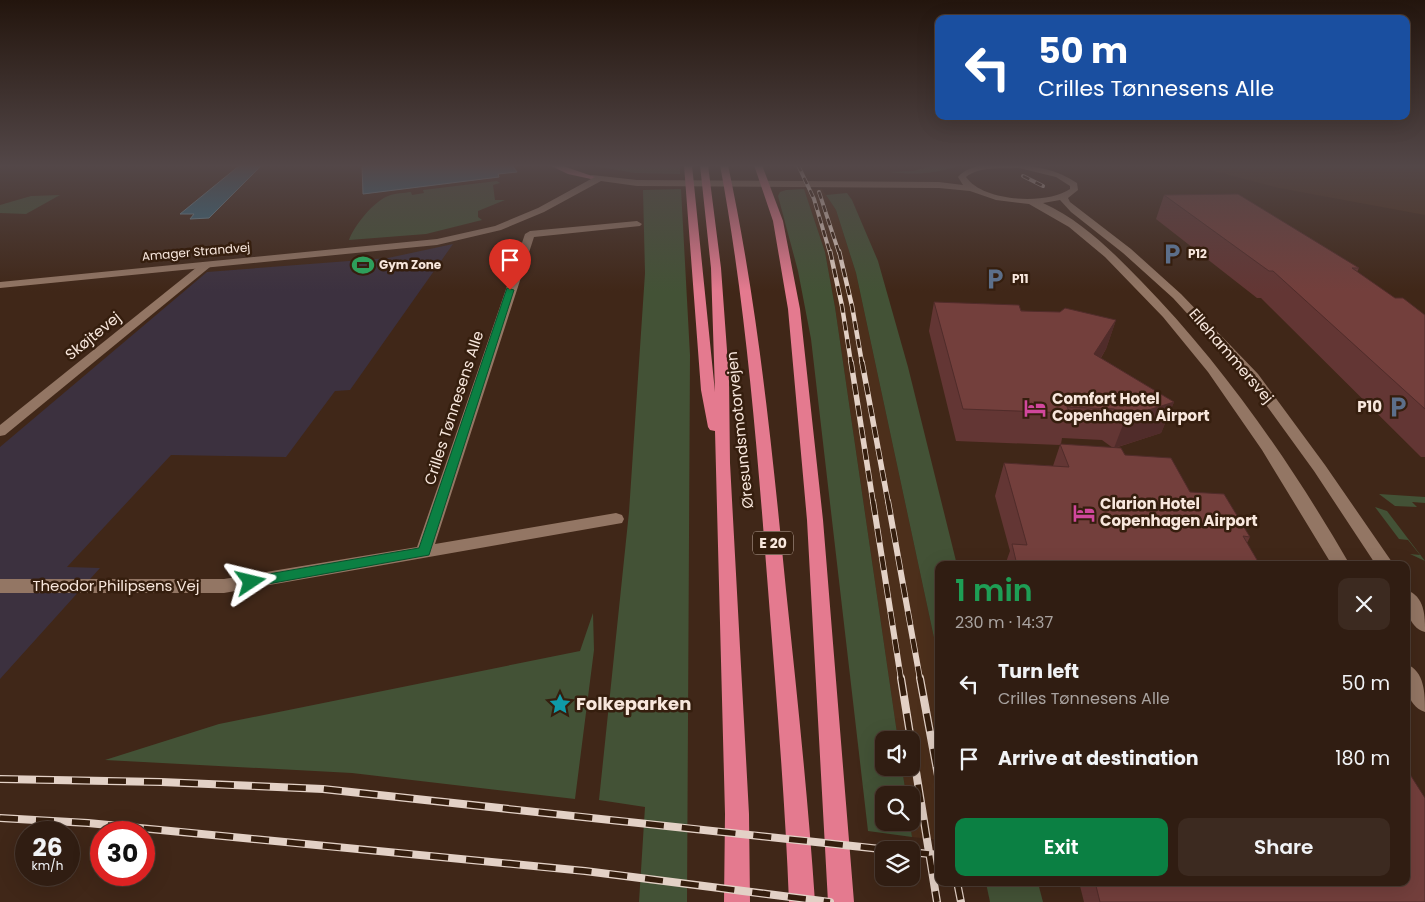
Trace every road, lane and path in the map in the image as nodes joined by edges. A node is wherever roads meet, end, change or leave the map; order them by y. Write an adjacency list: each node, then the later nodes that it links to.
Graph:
1 (546, 207): 9 (street, Amager Strandvej)
2 (692, 207): 12 (highway)
3 (709, 207): 12 (highway, Øresundsmotorvejen)
4 (728, 207): 23 (highway, Øresundsmotorvejen / E 20)
5 (772, 207): 24 (highway)
6 (1046, 207): 15 (street, Ellehammersvej)
7 (1071, 207): 16 (street, Ellehammersvej)
8 (637, 224): 14 (street, Crilles Tønnesens Alle)
9 (206, 265): 10 (street, Amager Strandvej); 11 (street, Skøjtevej)
10 (0, 285)
11 (0, 432)
12 (722, 463): 22 (highway, Øresundsmotorvejen)
13 (616, 519): 14 (street, Theodor Philipsens Vej)
14 (424, 552): 17 (street, Theodor Philipsens Vej)
15 (1339, 561)
16 (1382, 561)
17 (0, 586)
18 (1410, 603): 19 (street)
19 (1425, 625)
20 (1410, 679): 21 (street)
21 (1425, 703)
22 (737, 902)
23 (802, 902)
24 (841, 902)

